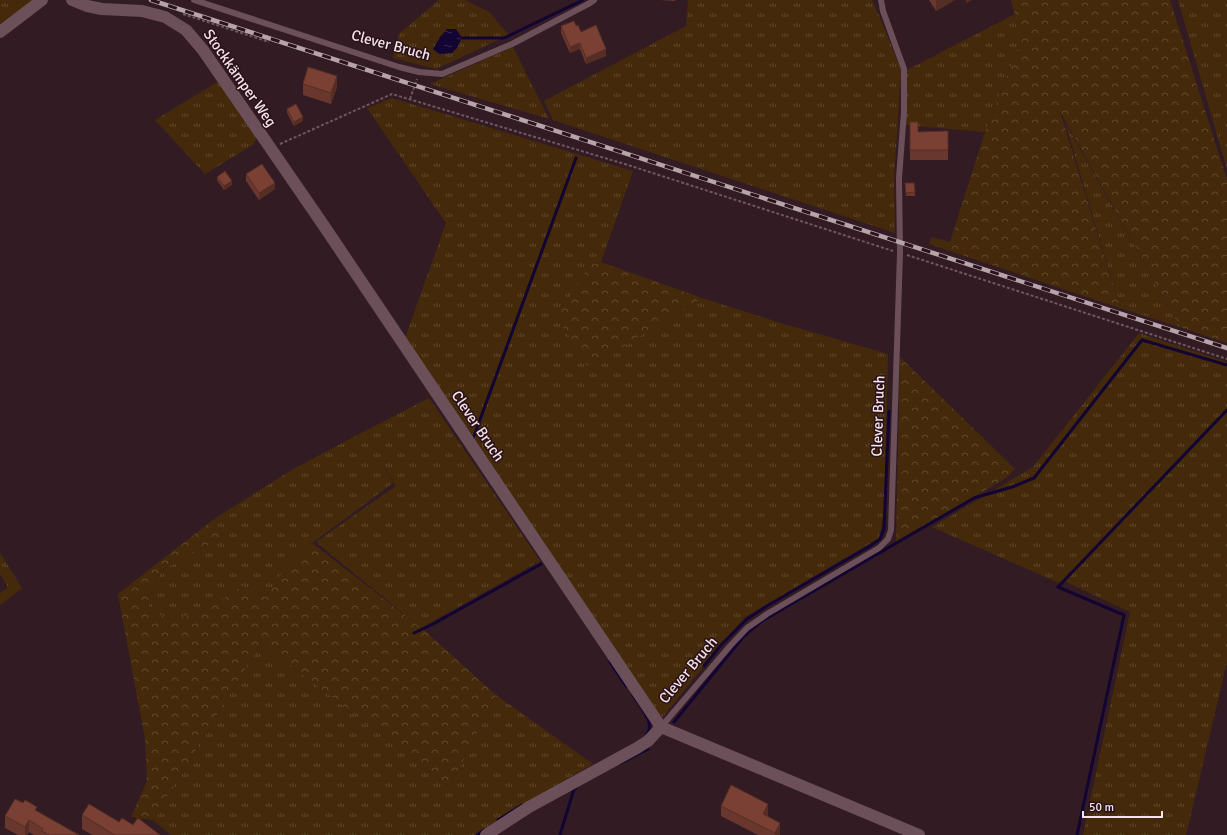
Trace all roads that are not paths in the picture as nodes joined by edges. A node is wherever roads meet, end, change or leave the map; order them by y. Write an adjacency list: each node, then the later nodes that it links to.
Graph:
1 (42, 0): 6 (street)
2 (72, 0): 7 (street, Stockkämper Weg)
3 (194, 0): 4 (lane, Clever Bruch)
4 (594, 0)
5 (881, 0): 8 (lane, Clever Bruch)
6 (0, 32)
7 (269, 146): 8 (street, Clever Bruch)
8 (661, 727): 9 (street, Clever Bruch); 10 (street, Clever Bruch)
9 (486, 835)
10 (919, 835)

